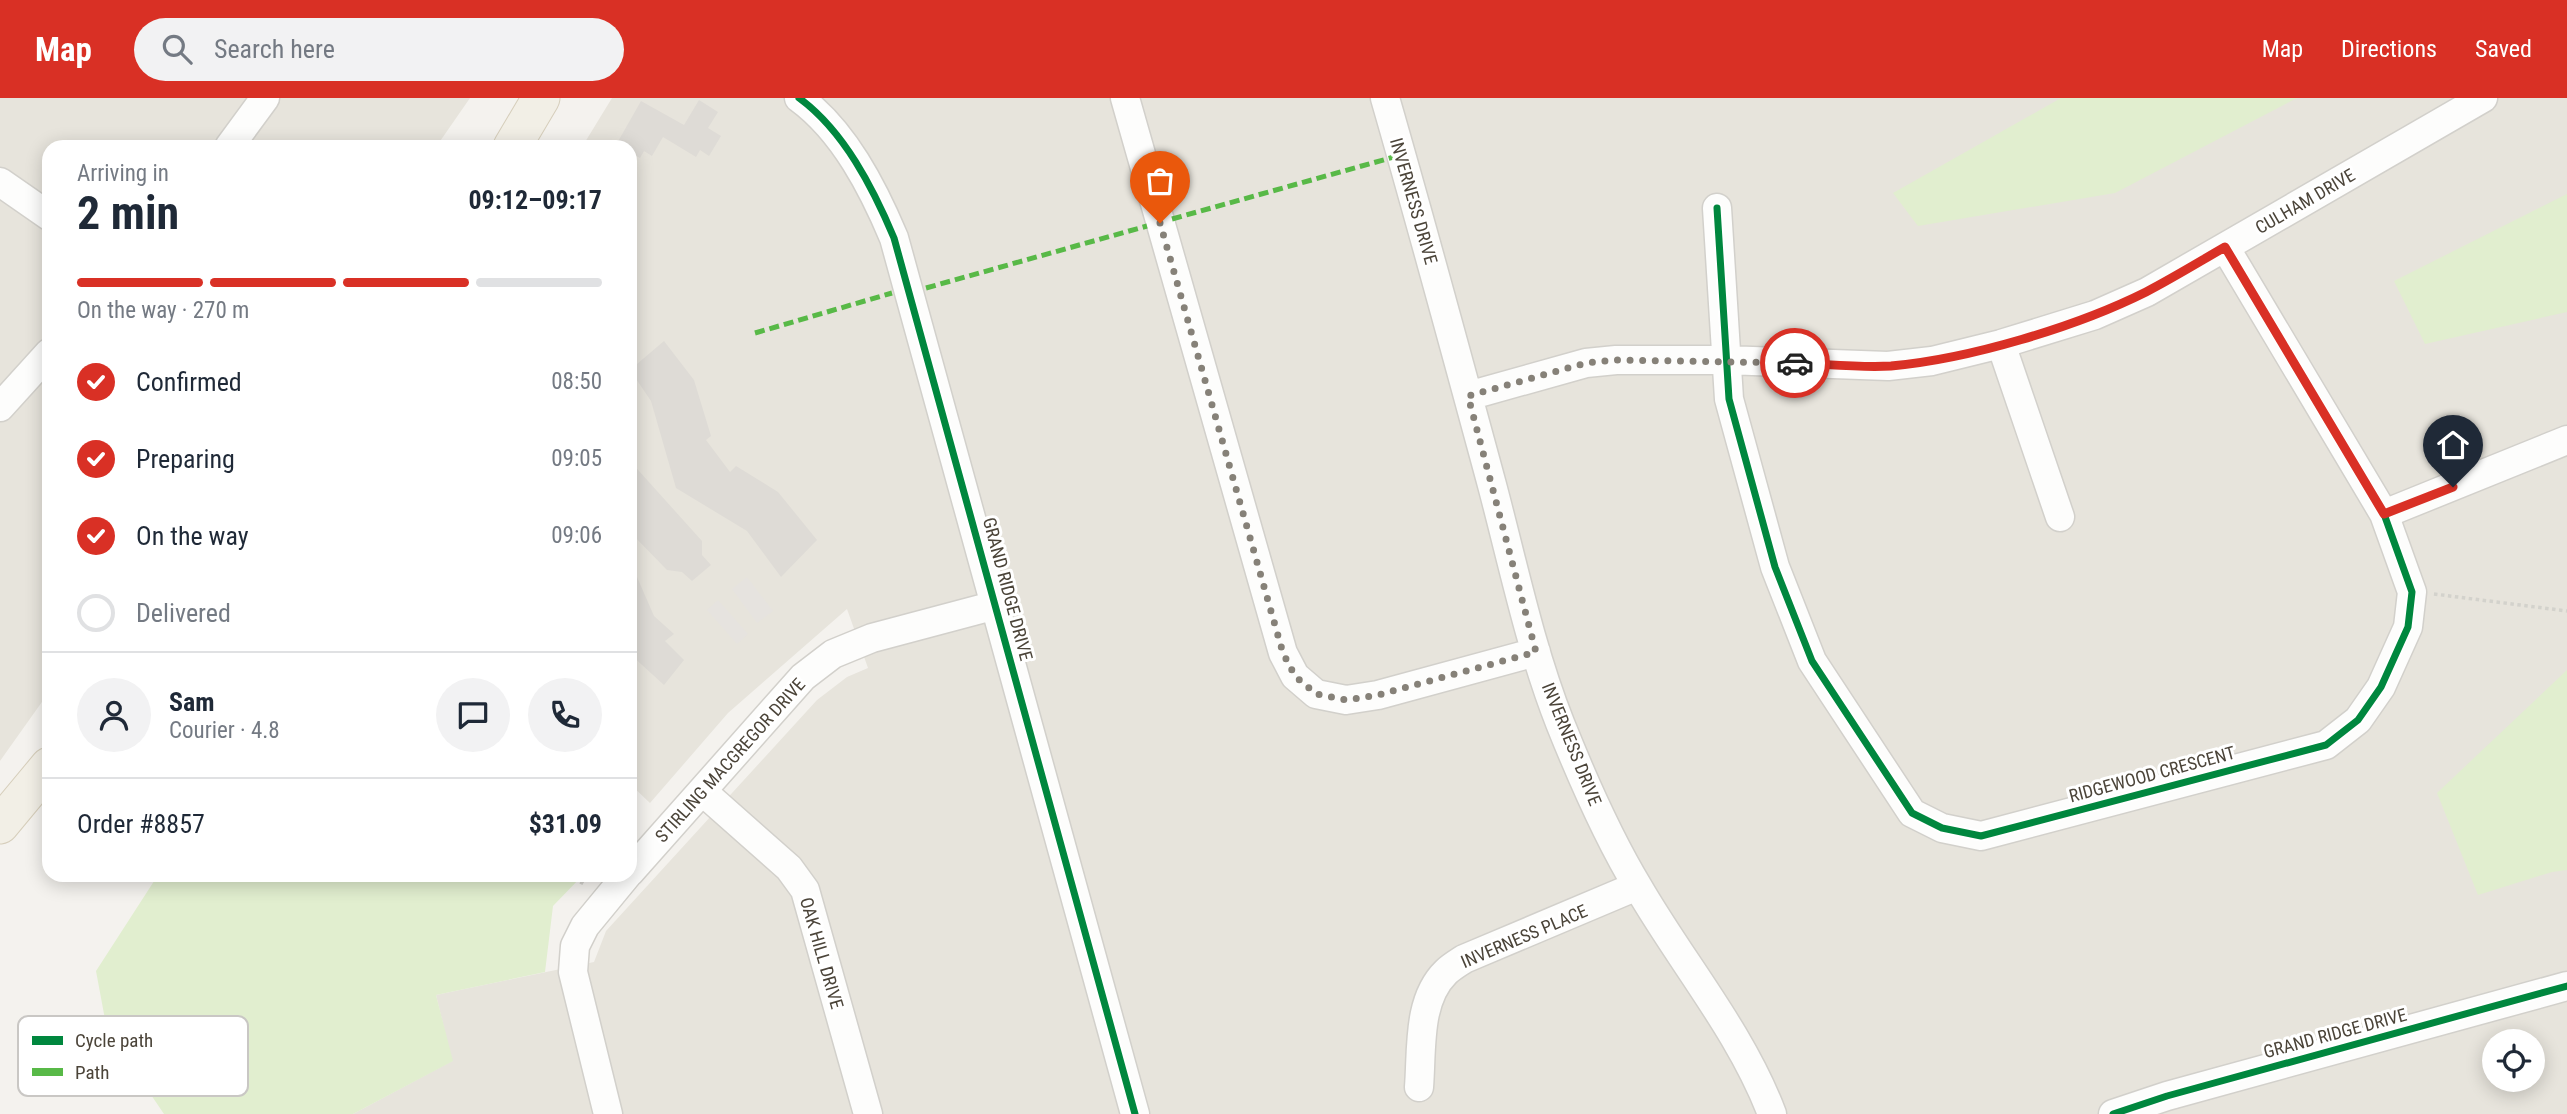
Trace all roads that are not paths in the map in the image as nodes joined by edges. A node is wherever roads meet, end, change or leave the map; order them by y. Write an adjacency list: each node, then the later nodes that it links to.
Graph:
1 (265, 98): 7 (street)
2 (541, 98): 8 (main road)
3 (799, 98): 21 (street, GRAND RIDGE DRIVE)
4 (1125, 98): 22 (street)
5 (1385, 98): 16 (street, INVERNESS DRIVE)
6 (2483, 98): 12 (street, CULHAM DRIVE)
7 (234, 140)
8 (516, 140)
9 (0, 182): 11 (street)
10 (1717, 208): 15 (street, RIDGEWOOD CRESCENT)
11 (42, 211)
12 (2225, 247): 13 (street, CULHAM DRIVE); 19 (street, RIDGEWOOD CRESCENT)
13 (2001, 344): 15 (street, CULHAM DRIVE); 20 (street)
14 (42, 360): 17 (street)
15 (1725, 360): 16 (street, CULHAM DRIVE); 19 (street, RIDGEWOOD CRESCENT)
16 (1468, 396): 22 (street, INVERNESS DRIVE)
17 (0, 407)
18 (2567, 440): 19 (street)
19 (2384, 514)
20 (2060, 517)
21 (996, 605): 24 (street, STIRLING MACGREGOR DRIVE); 33 (street, GRAND RIDGE DRIVE)
22 (1536, 652): 28 (street, INVERNESS DRIVE)
23 (42, 774): 25 (main road)
24 (702, 791): 26 (street, STIRLING MACGREGOR DRIVE); 32 (street, OAK HILL DRIVE)
25 (0, 825)
26 (637, 864)
27 (622, 882): 31 (street, STIRLING MACGREGOR DRIVE)
28 (1637, 886): 30 (street, INVERNESS PLACE); 34 (street, INVERNESS DRIVE)
29 (2567, 986): 35 (street, GRAND RIDGE DRIVE)
30 (1419, 1087)
31 (608, 1114)
32 (868, 1114)
33 (1135, 1114)
34 (1772, 1114)
35 (2113, 1114)

